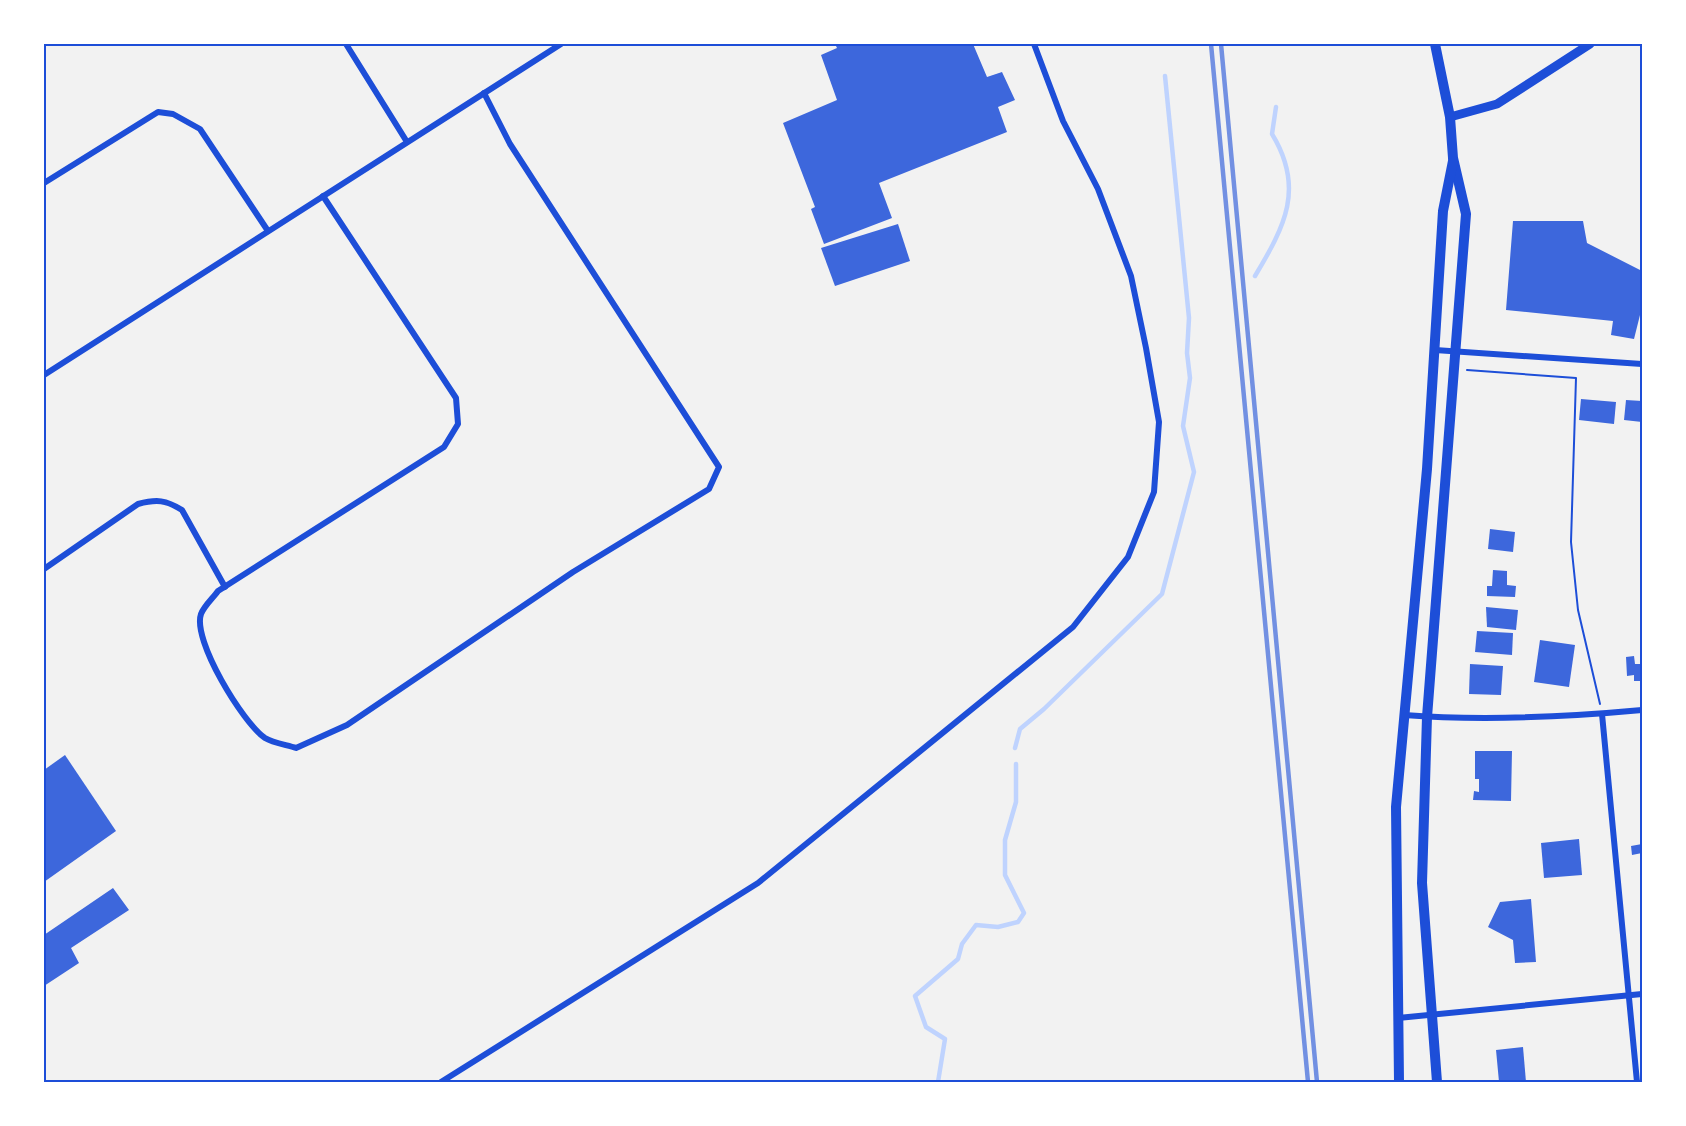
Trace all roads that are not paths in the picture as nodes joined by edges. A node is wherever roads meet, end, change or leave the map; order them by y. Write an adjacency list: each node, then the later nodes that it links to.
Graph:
1 (346, 44): 8 (street)
2 (561, 44): 6 (street)
3 (1034, 44): 27 (street)
4 (1435, 44): 7 (main road)
5 (1590, 44): 7 (street)
6 (484, 93): 8 (street); 18 (street)
7 (1450, 117): 9 (main road)
8 (407, 142): 11 (street)
9 (1453, 158): 13 (main road); 14 (main road)
10 (44, 183): 12 (street)
11 (323, 196): 12 (street); 18 (street)
12 (268, 231): 16 (street)
13 (1435, 350): 14 (street); 21 (main road)
14 (1456, 351): 15 (street); 22 (main road)
15 (1642, 364)
16 (44, 375)
17 (44, 569): 18 (street)
18 (225, 587)
19 (1642, 710): 20 (street)
20 (1602, 714): 22 (street); 24 (street)
21 (1404, 715): 22 (street); 26 (main road)
22 (1427, 717): 25 (main road)
23 (1642, 994): 24 (street)
24 (1629, 996): 25 (street); 30 (street)
25 (1431, 1016): 26 (street); 29 (main road)
26 (1398, 1018): 28 (main road)
27 (441, 1083)
28 (1399, 1083)
29 (1437, 1083)
30 (1637, 1083)

